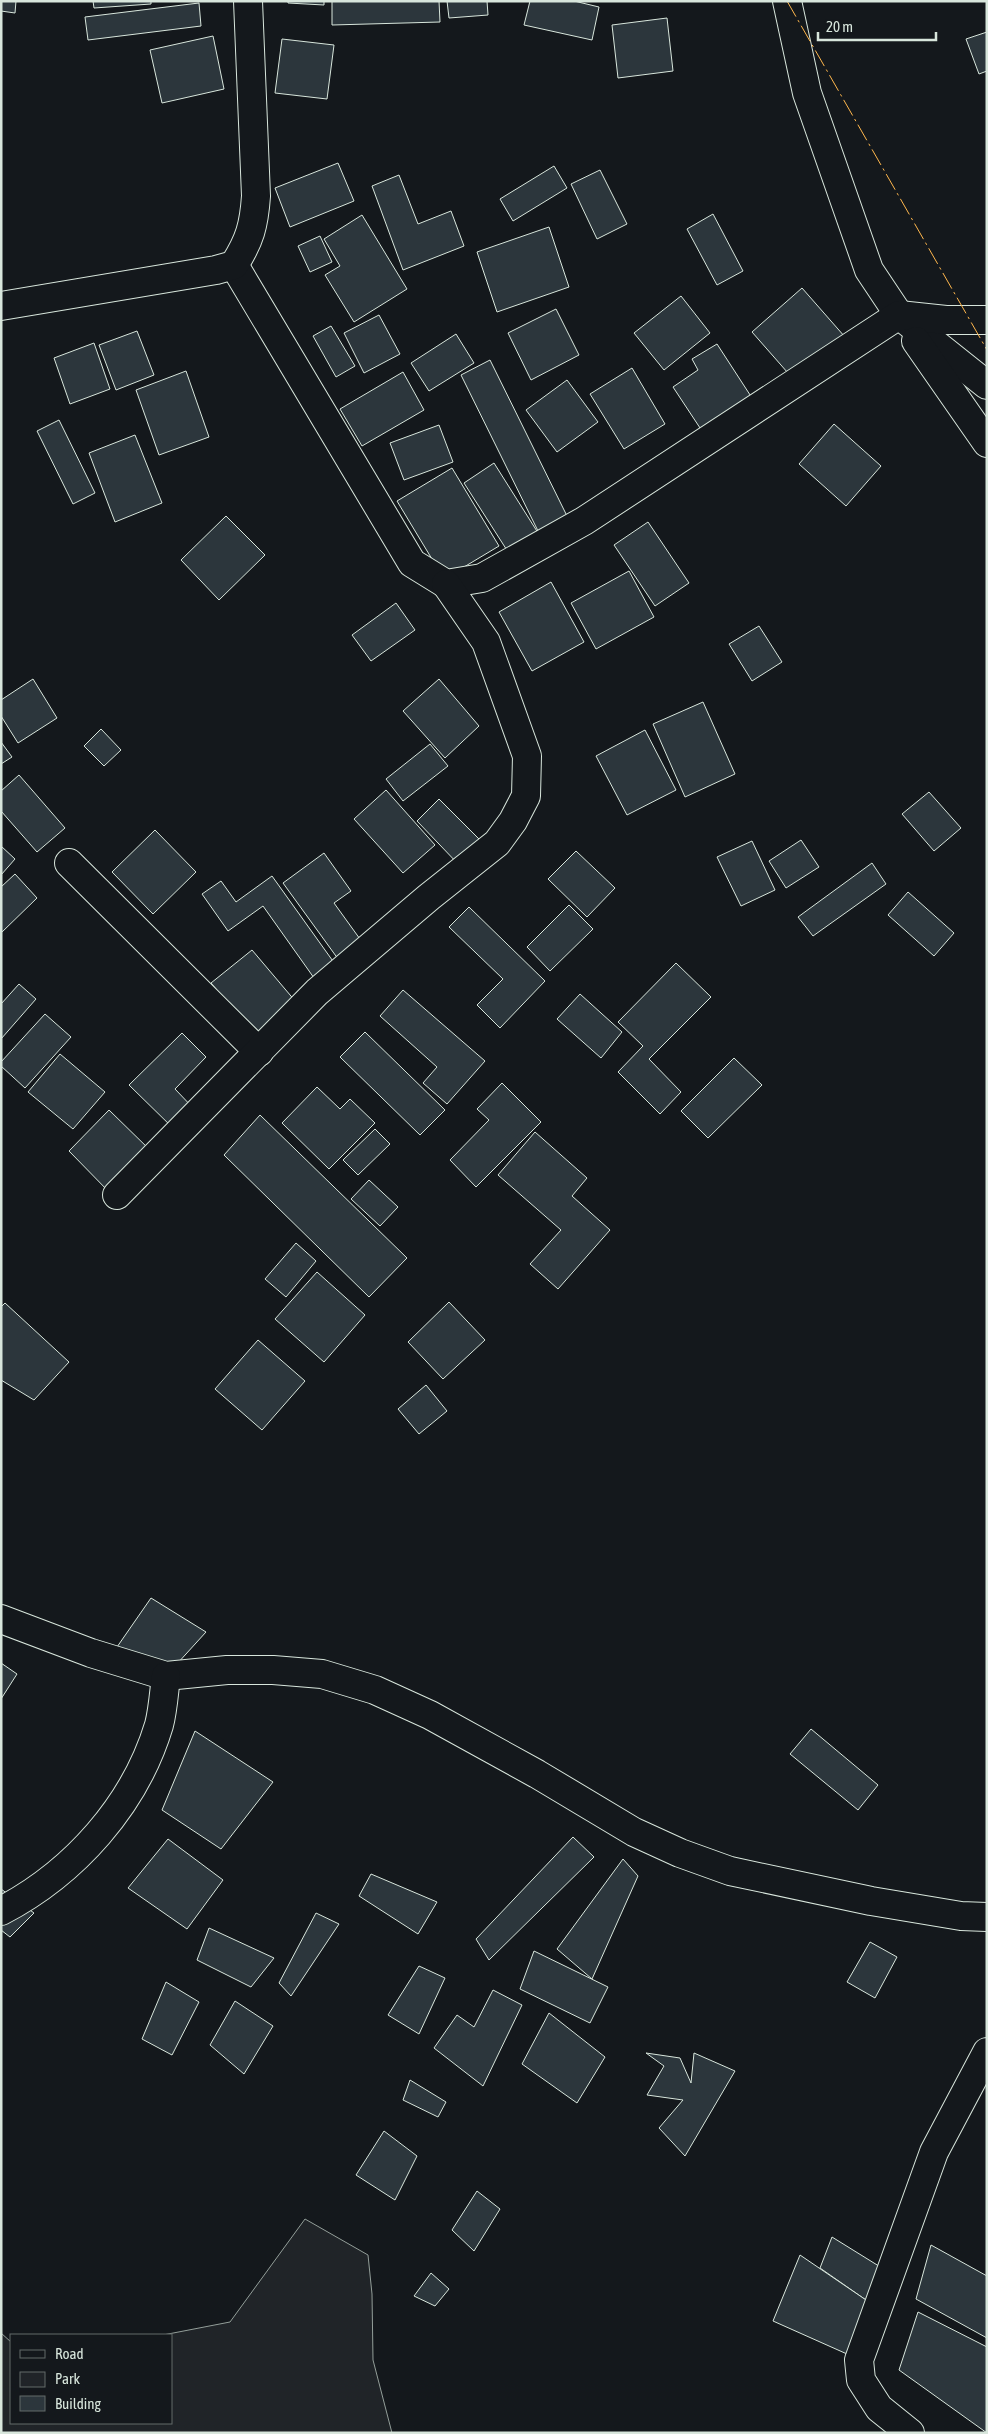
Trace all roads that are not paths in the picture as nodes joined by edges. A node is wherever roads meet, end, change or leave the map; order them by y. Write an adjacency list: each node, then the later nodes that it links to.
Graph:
1 (248, 1): 3 (street)
2 (787, 1): 5 (street)
3 (234, 265): 4 (street); 9 (street)
4 (1, 306)
5 (899, 315): 6 (street); 7 (street); 8 (street); 9 (street)
6 (987, 320)
7 (987, 385)
8 (987, 443)
9 (446, 584): 11 (street)
10 (69, 862): 11 (street)
11 (259, 1052): 12 (street)
12 (117, 1195)
13 (1, 1619): 14 (street)
14 (166, 1676): 15 (street); 16 (street)
15 (1, 1910)
16 (987, 1917)
17 (987, 2052): 18 (street)
18 (910, 2433)

